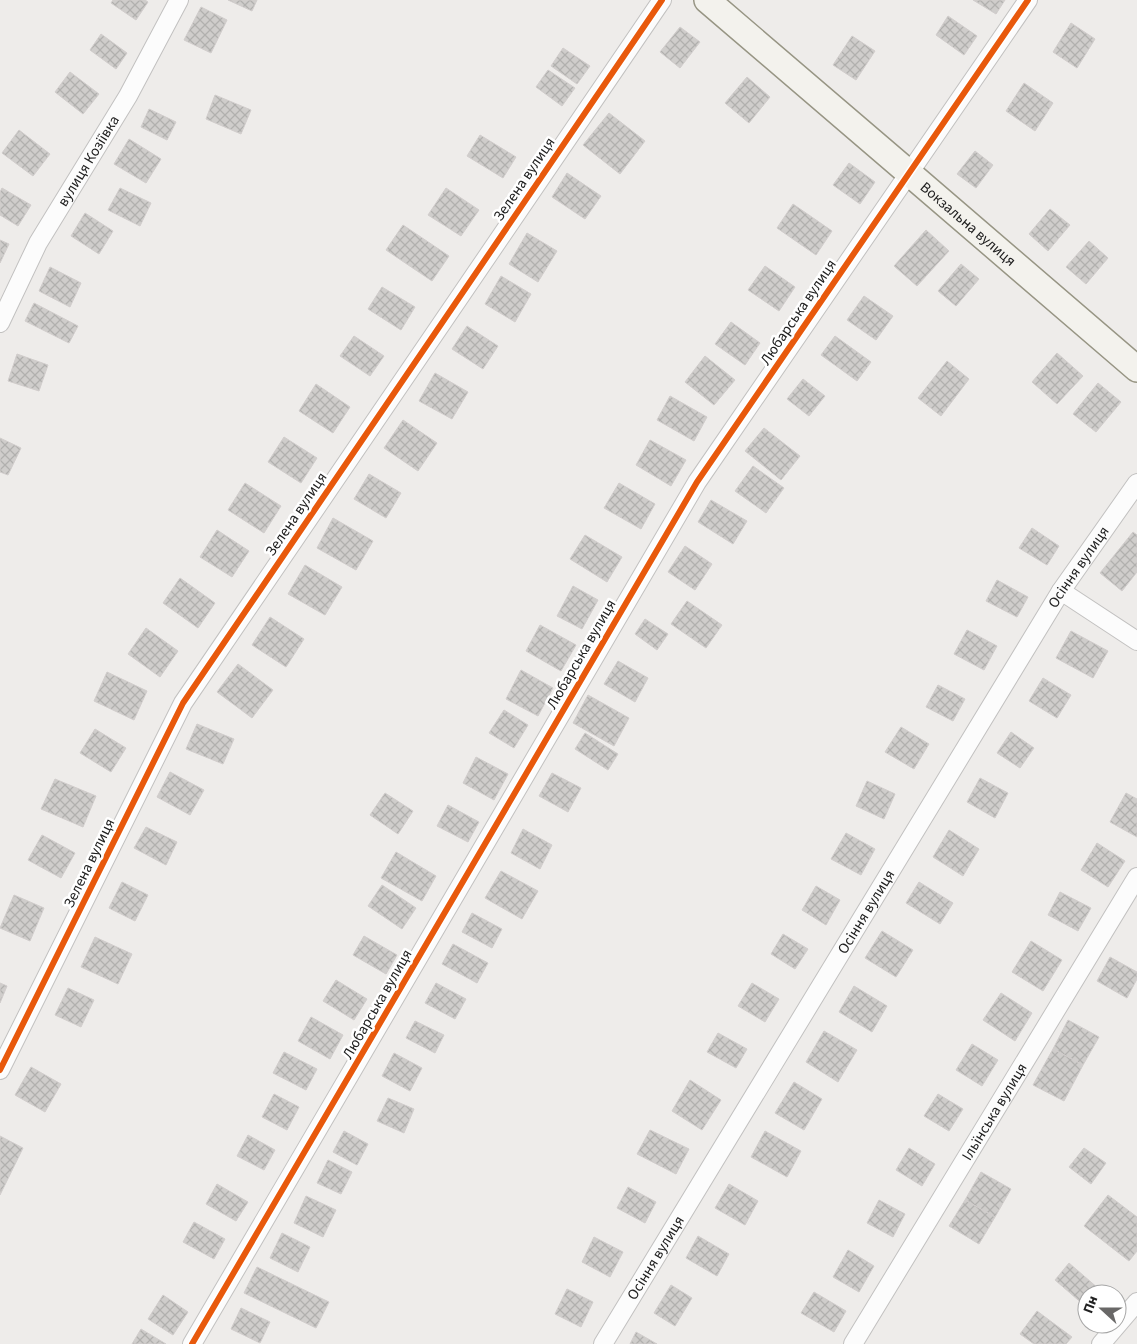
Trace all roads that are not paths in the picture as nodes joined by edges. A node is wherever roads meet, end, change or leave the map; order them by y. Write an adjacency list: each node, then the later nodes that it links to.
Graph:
1 (180, 0): 6 (street, вулиця Козіївка)
2 (662, 0): 12 (street, Зелена вулиця)
3 (707, 0): 5 (main road, Вокзальна вулиця)
4 (1028, 0): 5 (street, Любарська вулиця)
5 (909, 173): 7 (main road, Вокзальна вулиця); 14 (street, Любарська вулиця)
6 (0, 323)
7 (1137, 369)
8 (1137, 483): 9 (street, Осіння вулиця)
9 (1061, 591): 10 (street); 15 (street, Осіння вулиця)
10 (1137, 641)
11 (1137, 877): 16 (street, Ільїнська вулиця)
12 (0, 1070)
13 (1137, 1302): 17 (street)
14 (192, 1344)
15 (603, 1344)
16 (853, 1344)
17 (1101, 1344)

